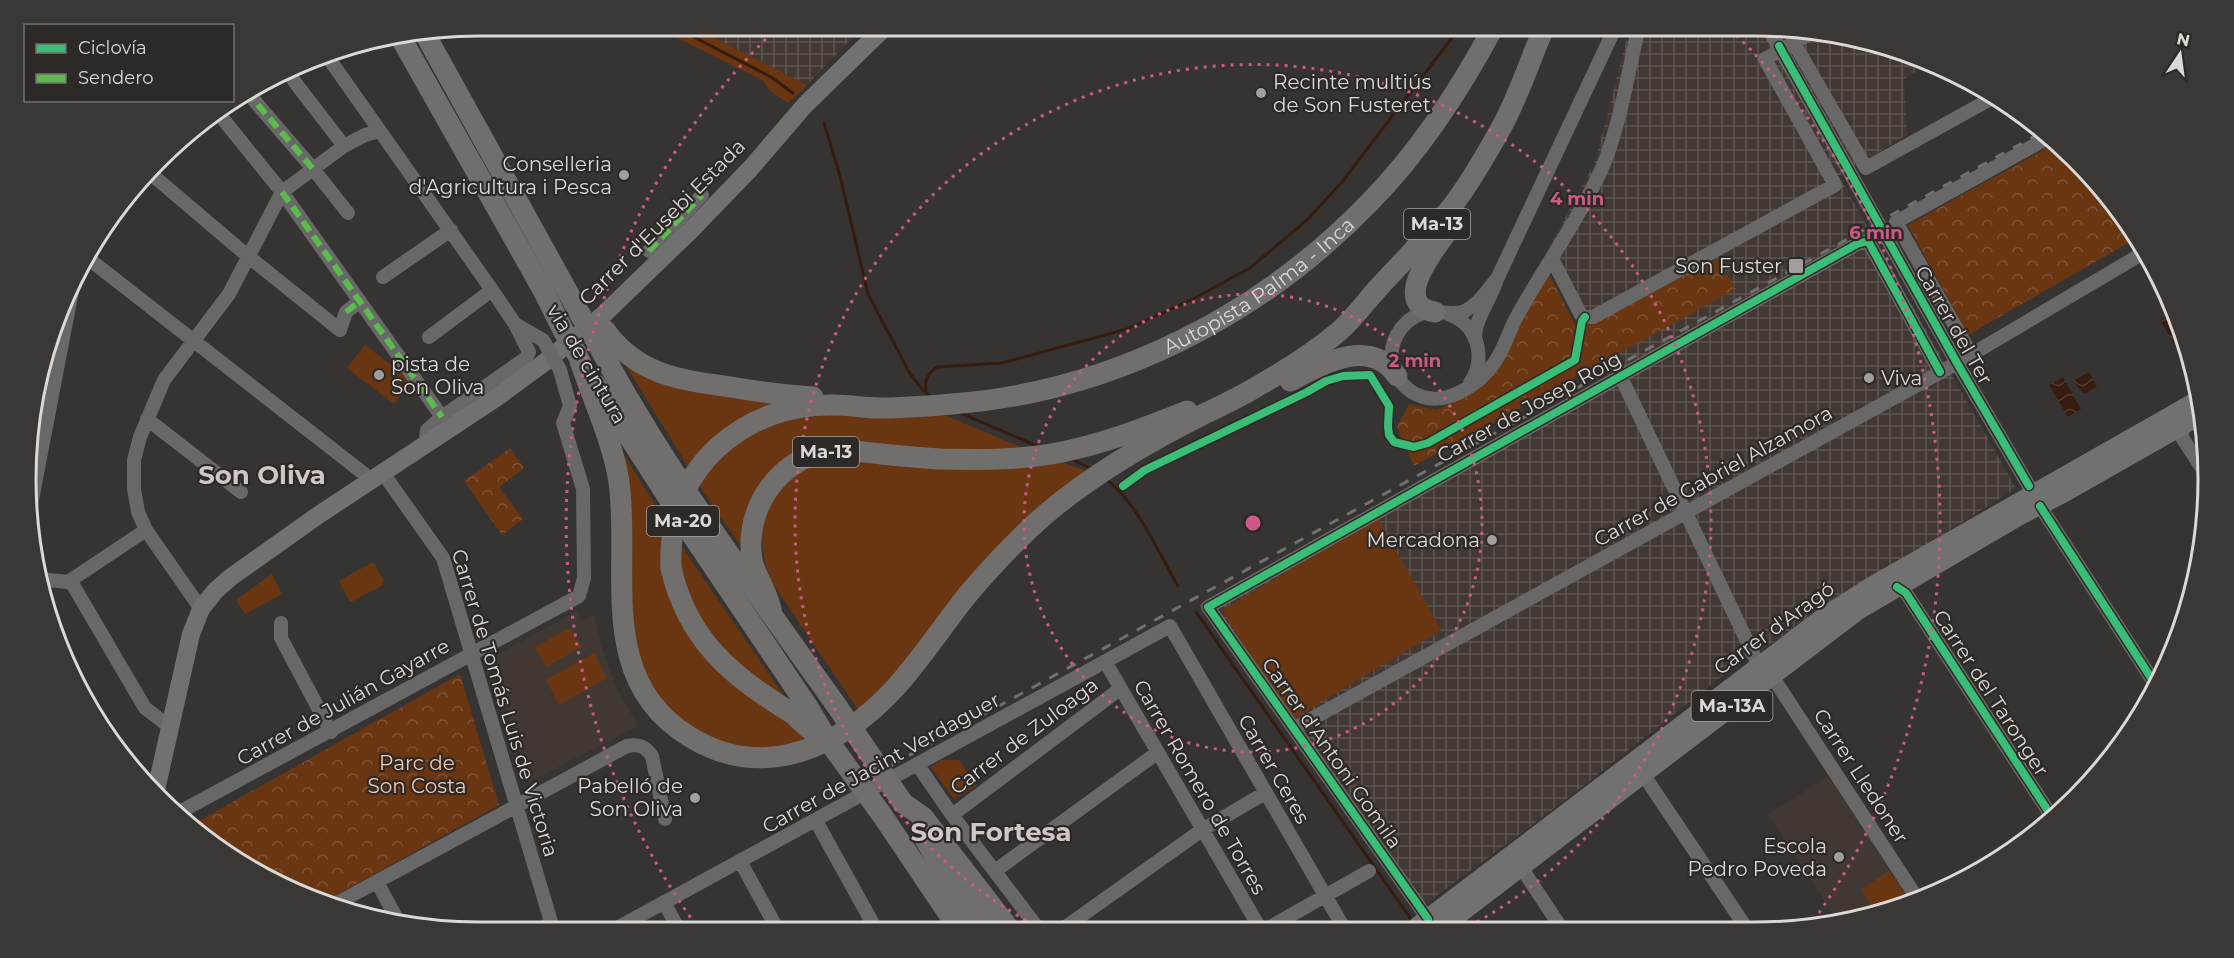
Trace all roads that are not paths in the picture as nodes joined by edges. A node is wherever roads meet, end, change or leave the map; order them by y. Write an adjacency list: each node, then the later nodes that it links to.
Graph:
1 (876, 36): 59 (main road, Carrer d'Eusebi Estada)
2 (1487, 36): 52 (highway, Autopista Palma - Inca)
3 (1541, 36): 17 (highway, Ma-13)
4 (1611, 36): 33 (street)
5 (1637, 36): 30 (street)
6 (1773, 37): 11 (street, Carrer del Ter)
7 (428, 39): 41 (highway, Ma-20, bridge)
8 (1801, 39): 10 (street)
9 (404, 43): 46 (highway, via de cintura / Ma-20, bridge)
10 (1794, 43): 11 (street); 15 (street)
11 (1781, 50): 30 (street); 47 (street, Carrer del Ter, bridge)
12 (331, 62): 18 (street)
13 (294, 81): 20 (street)
14 (252, 98): 21 (street)
15 (1982, 99)
16 (223, 119): 23 (street)
17 (1501, 128): 36 (highway, Ma-13); 37 (highway)
18 (379, 131): 20 (street); 26 (street)
19 (2041, 141): 45 (street)
20 (344, 146): 21 (street)
21 (314, 170): 23 (street); 25 (street)
22 (157, 178): 29 (street)
23 (282, 192): 29 (street); 35 (street)
24 (702, 195): 27 (street)
25 (348, 213)
26 (451, 230): 32 (street); 34 (street)
27 (650, 251)
28 (2138, 256): 45 (street, Carrer de Gabriel Alzamora)
29 (249, 257): 35 (street); 44 (street)
30 (1552, 259): 39 (street)
31 (93, 262): 44 (street, Carrer de Tomás Luis de Victoria)
32 (383, 278)
33 (1497, 279): 37 (street); 43 (street)
34 (492, 290): 40 (street); 42 (street)
35 (360, 301): 56 (street)
36 (1359, 309): 55 (highway); 73 (highway, Ma-13)
37 (1440, 313): 43 (street); 50 (street)
38 (67, 319): 61 (street)
39 (1514, 322): 43 (street); 51 (street)
40 (515, 324): 56 (street); 76 (street, Carrer de Julián Gayarre, bridge)
41 (601, 335): 52 (highway); 73 (highway, via de cintura / Ma-20)
42 (429, 337)
43 (1476, 340): 51 (street)
44 (194, 342): 57 (street); 62 (street, Carrer de Tomás Luis de Victoria)
45 (1971, 354): 47 (street, Carrer de Gabriel Alzamora)
46 (578, 357): 55 (highway); 81 (highway, via de cintura / Ma-20)
47 (1956, 363): 48 (street, Carrer de Gabriel Alzamora); 64 (street, Carrer del Ter)
48 (1940, 372): 49 (street, Carrer de Josep Roig); 65 (street, Carrer de Gabriel Alzamora)
49 (1620, 375): 65 (street, Carrer Lledoner); 71 (street, Carrer de Josep Roig)
50 (1397, 376): 51 (street); 55 (highway)
51 (1466, 387)
52 (930, 406): 81 (highway, bridge)
53 (2192, 408): 64 (main road, Carrer d'Aragó / Ma-13A)
54 (2192, 411): 58 (main road)
55 (1200, 416)
56 (442, 417): 59 (street)
57 (147, 419): 63 (street); 66 (street)
58 (2180, 427): 60 (street); 64 (main road, Carrer d'Aragó / Ma-13A)
59 (425, 446): 62 (main road, Carrer d'Eusebi Estada)
60 (2197, 461)
61 (36, 473)
62 (377, 477): 72 (main road, Carrer d'Eusebi Estada); 76 (street, Carrer de Tomás Luis de Victoria)
63 (241, 492)
64 (2036, 499): 69 (main road, Carrer d'Aragó / Ma-13A); 70 (main road, Carrer d'Aragó / Ma-13A); 79 (street, Carrer del Ter)
65 (1687, 513): 78 (street, Carrer Lledoner); 83 (street, Carrer de Gabriel Alzamora)
66 (146, 530): 68 (street); 72 (street)
67 (48, 580): 68 (street)
68 (68, 582): 82 (street)
69 (1871, 586): 70 (main road); 78 (main road, Carrer d'Aragó / Ma-13A)
70 (1897, 587): 78 (main road, Carrer d'Aragó / Ma-13A); 93 (street, Carrer del Taronger)
71 (1208, 606): 83 (street, Carrer d'Antoni Gomila)
72 (201, 609): 82 (main road, Carrer d'Eusebi Estada)
73 (772, 614): 90 (highway, Ma-20, bridge)
74 (280, 623): 84 (street)
75 (1170, 626): 77 (street, Carrer de Jacint Verdaguer); 89 (street, Carrer Ceres)
76 (471, 654): 84 (street, Carrer de Julián Gayarre); 91 (street, Carrer de Tomás Luis de Victoria)
77 (1106, 663): 80 (street, Carrer Romero de Torres); 86 (street, Carrer de Jacint Verdaguer)
78 (1763, 675): 87 (main road, Carrer d'Aragó / Ma-13A); 103 (street, Carrer Lledoner)
79 (2151, 677)
80 (1120, 689): 85 (street, Carrer Romero de Torres); 94 (street, Carrer de Zuloaga)
81 (799, 710): 113 (highway, Ma-20, bridge)
82 (170, 727): 88 (main road, Carrer d'Eusebi Estada)
83 (1295, 728): 121 (street, Carrer d'Antoni Gomila)
84 (331, 732): 92 (street, Carrer de Julián Gayarre)
85 (1157, 753): 97 (street, Carrer Romero de Torres); 100 (street)
86 (917, 764): 94 (street); 96 (street, Carrer de Jacint Verdaguer)
87 (1634, 771): 98 (main road, Carrer d'Aragó / Ma-13A); 124 (street)
88 (158, 783)
89 (1265, 793): 97 (street); 104 (street, Carrer Ceres)
90 (903, 803): 114 (highway, Ma-20); 115 (highway)
91 (517, 806): 95 (street); 102 (street); 108 (street, Carrer de Tomás Luis de Victoria)
92 (184, 810)
93 (2048, 811)
94 (952, 815): 100 (street)
95 (665, 819)
96 (816, 821): 99 (street, Carrer de Jacint Verdaguer); 112 (street)
97 (1202, 830): 117 (street); 118 (street, Carrer Romero de Torres)
98 (1519, 858): 122 (main road, Carrer d'Aragó / Ma-13A); 123 (street)
99 (740, 861): 106 (street, Carrer de Jacint Verdaguer); 111 (street)
100 (994, 871): 116 (street)
101 (1369, 871): 104 (street)
102 (377, 882): 105 (street); 107 (street)
103 (1913, 892)
104 (1325, 896): 119 (street); 120 (street, Carrer Ceres)
105 (343, 900)
106 (664, 902): 109 (street, Carrer de Jacint Verdaguer); 110 (street)
107 (394, 913)
108 (551, 922)
109 (628, 922)
110 (675, 922)
111 (773, 922)
112 (872, 922)
113 (954, 922)
114 (979, 922)
115 (1004, 922)
116 (1033, 922)
117 (1073, 922)
118 (1258, 922)
119 (1278, 922)
120 (1340, 922)
121 (1431, 922)
122 (1437, 922)
123 (1558, 922)
124 (1742, 922)

